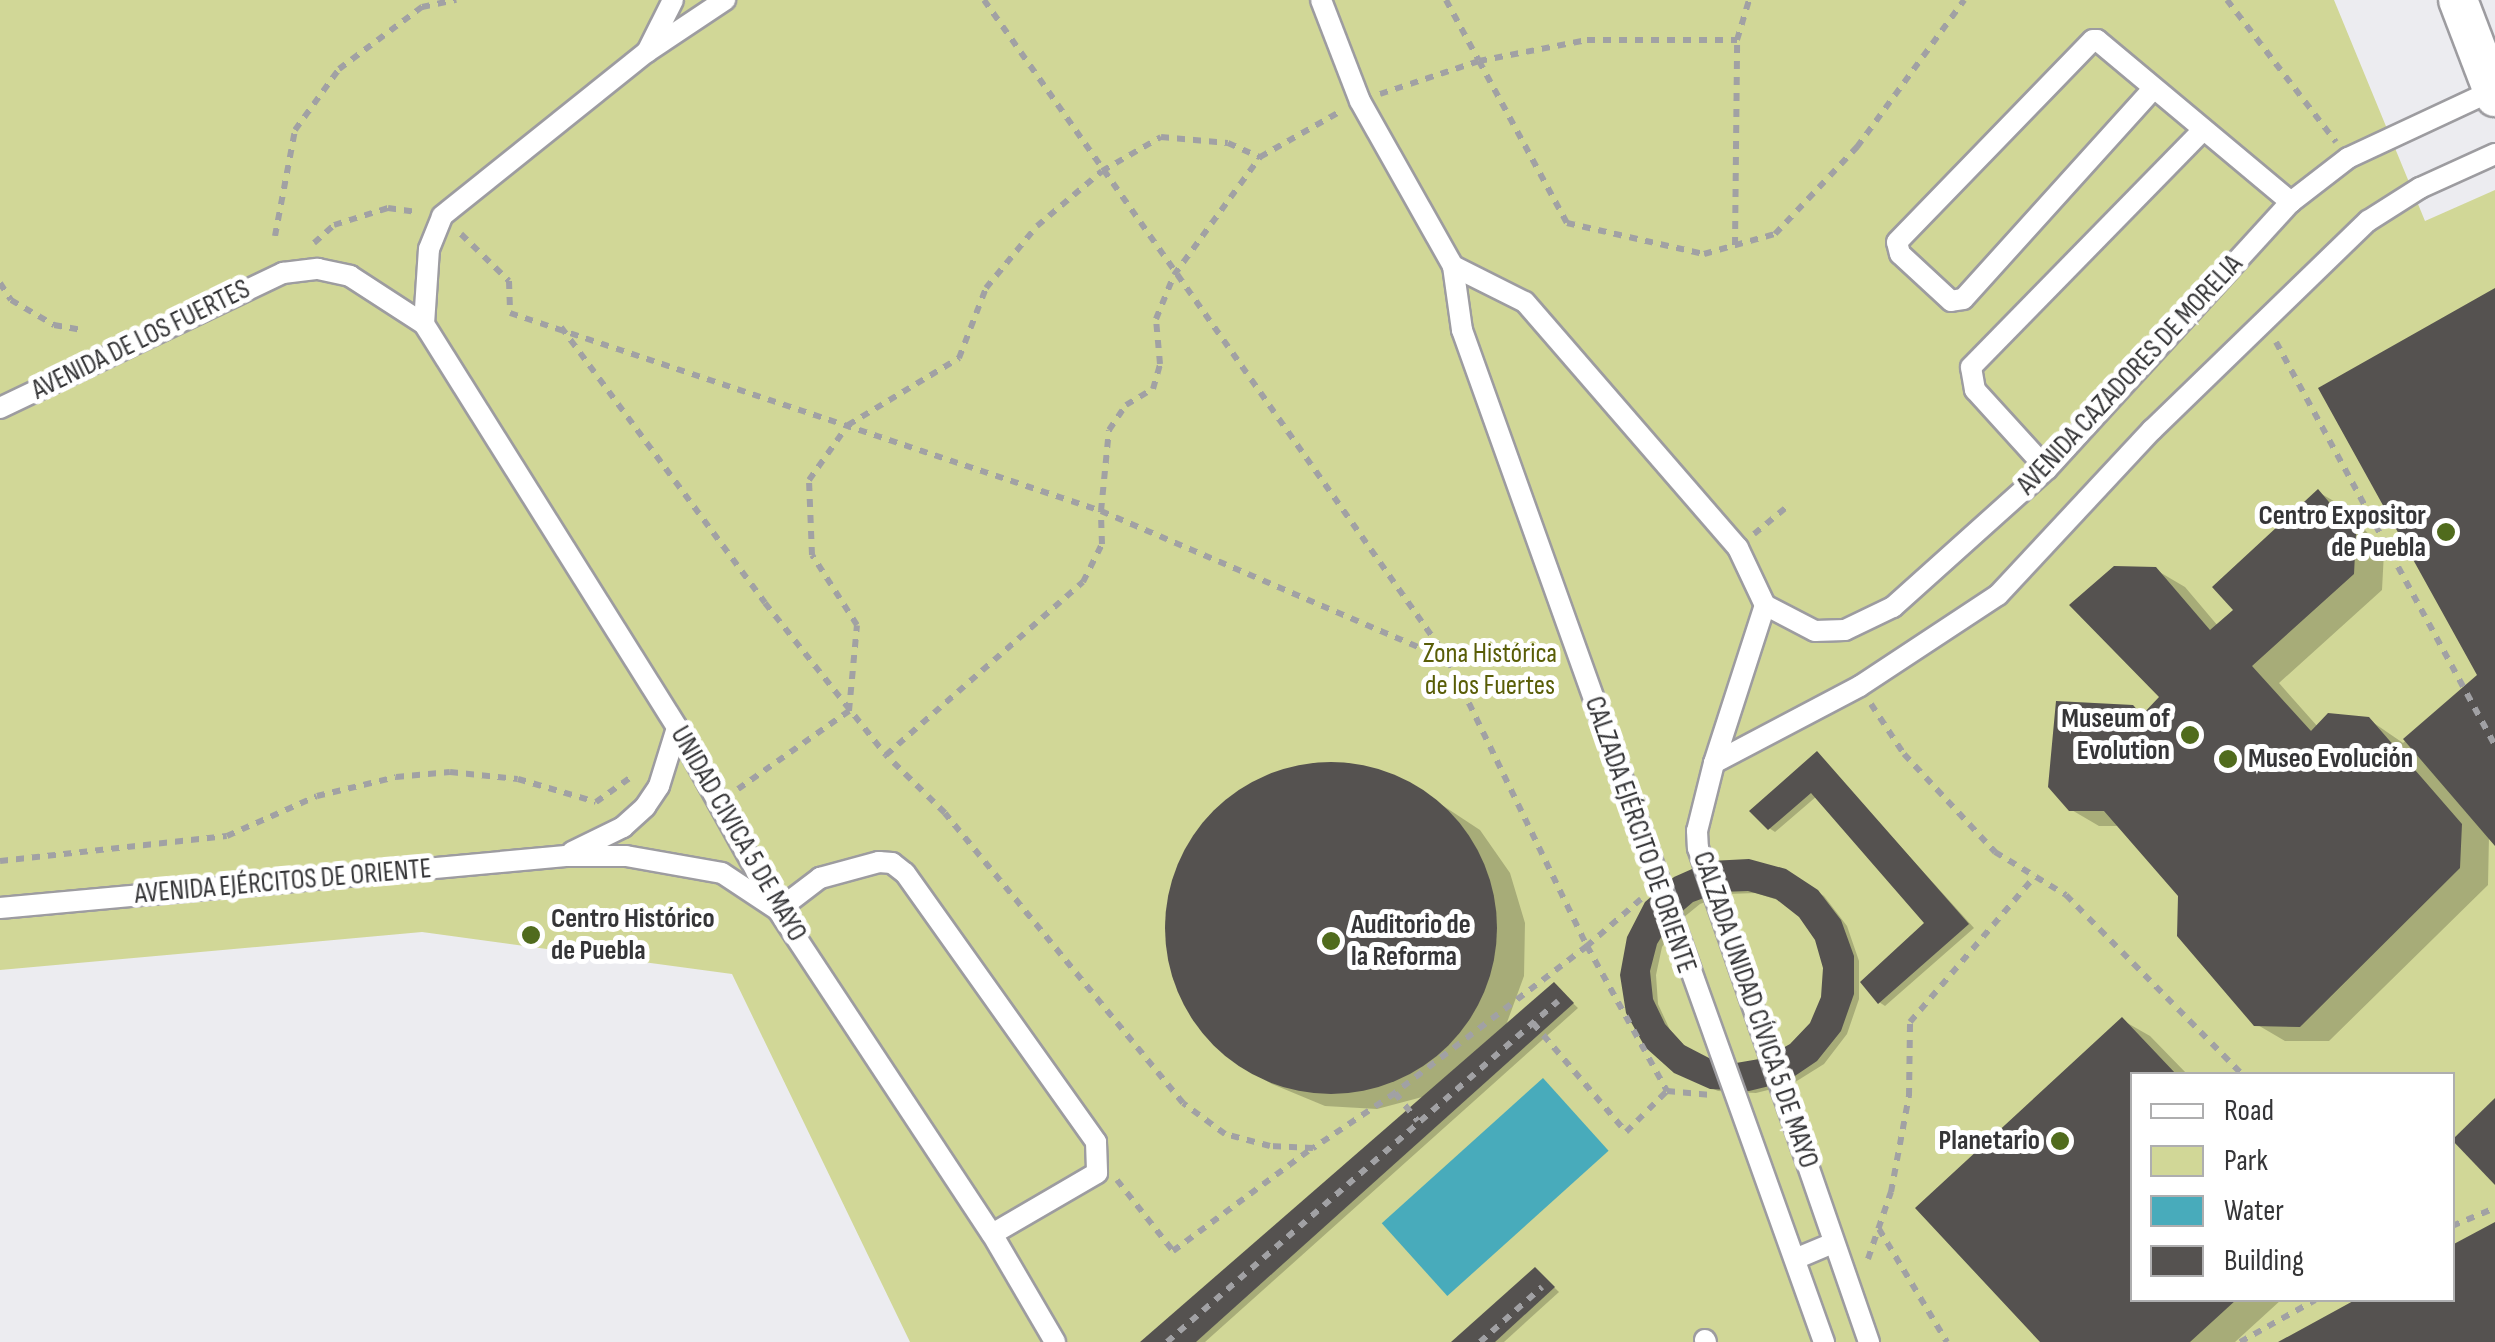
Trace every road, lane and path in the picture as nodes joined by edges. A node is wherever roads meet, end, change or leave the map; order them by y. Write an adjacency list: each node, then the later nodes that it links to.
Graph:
1 (456, 0): 24 (path)
2 (673, 0): 12 (lane)
3 (724, 0): 12 (lane)
4 (984, 0): 21 (path)
5 (1322, 0): 16 (lane)
6 (1446, 0): 13 (path)
7 (1749, 0): 11 (path)
8 (1964, 0): 25 (path)
9 (2227, 0): 20 (path)
10 (2458, 0): 15 (street)
11 (1737, 40): 13 (path); 25 (path)
12 (647, 52): 23 (lane)
13 (1478, 61): 16 (path); 25 (path)
14 (2154, 88): 14 (lane); 17 (lane)
15 (2494, 92): 20 (lane, AVENIDA CAZADORES DE MORELIA)
16 (1360, 100): 19 (path); 26 (lane)
17 (2202, 131): 22 (lane); 36 (lane)
18 (2495, 154): 30 (lane, AVENIDA CAZADORES DE MORELIA)
19 (1260, 157): 21 (path); 28 (path)
20 (2348, 158): 22 (lane, AVENIDA CAZADORES DE MORELIA)
21 (1102, 171): 28 (path); 35 (path)
22 (2291, 202): 36 (lane, AVENIDA CAZADORES DE MORELIA)
23 (442, 216): 27 (path); 31 (lane); 32 (path)
24 (275, 236)
25 (1735, 245)
26 (1453, 266): 39 (lane); 52 (lane, CALZADA EJÉRCITO DE ORIENTE)
27 (283, 272): 31 (lane, UNIDAD CIVICA 5 DE MAYO); 34 (lane, AVENIDA DE LOS FUERTES)
28 (1174, 276): 38 (path); 41 (path)
29 (0, 283): 33 (path)
30 (2264, 321): 42 (lane, AVENIDA CAZADORES DE MORELIA); 45 (path)
31 (424, 324): 44 (lane, UNIDAD CIVICA 5 DE MAYO)
32 (561, 327): 35 (path); 43 (path)
33 (81, 330)
34 (0, 408)
35 (848, 425): 38 (path); 43 (path)
36 (2046, 469): 40 (lane, AVENIDA CAZADORES DE MORELIA)
37 (1789, 504): 39 (path)
38 (1101, 510): 41 (path); 46 (path)
39 (1738, 548): 40 (lane)
40 (1765, 605): 47 (lane, CALZADA UNIDAD CÍVICA 5 DE MAYO)
41 (1448, 660): 55 (path)
42 (1860, 686): 47 (lane, AVENIDA CAZADORES DE MORELIA); 51 (path)
43 (849, 712): 46 (path); 48 (path)
44 (677, 728): 48 (lane, UNIDAD CIVICA 5 DE MAYO); 49 (lane, AVENIDA EJÉRCITOS DE ORIENTE); 50 (path)
45 (2495, 746)
46 (886, 755): 63 (path)
47 (1714, 763): 69 (lane, CALZADA UNIDAD CÍVICA 5 DE MAYO)
48 (718, 802): 54 (lane, UNIDAD CIVICA 5 DE MAYO)
49 (566, 856): 53 (lane, AVENIDA EJÉRCITOS DE ORIENTE); 54 (lane, AVENIDA EJÉRCITOS DE ORIENTE)
50 (0, 861)
51 (2034, 876): 58 (path); 67 (path)
52 (1658, 884): 55 (path); 61 (lane, CALZADA EJÉRCITO DE ORIENTE)
53 (0, 908)
54 (778, 910): 64 (lane); 68 (lane, UNIDAD CIVICA 5 DE MAYO)
55 (1587, 946): 59 (path); 60 (path)
56 (1558, 1002): 57 (path)
57 (1533, 1023): 59 (path); 62 (path)
58 (2240, 1072)
59 (1667, 1091): 61 (path)
60 (1395, 1093): 62 (path); 63 (path)
61 (1732, 1097): 70 (lane, CALZADA EJÉRCITO DE ORIENTE)
62 (1418, 1121): 75 (path)
63 (1313, 1148): 64 (path)
64 (1099, 1157): 68 (lane)
65 (2495, 1208): 66 (path)
66 (2455, 1225)
67 (1878, 1228): 71 (path); 79 (path)
68 (992, 1234): 74 (lane, UNIDAD CIVICA 5 DE MAYO)
69 (1832, 1243): 70 (lane); 71 (lane, CALZADA UNIDAD CÍVICA 5 DE MAYO)
70 (1795, 1259): 77 (lane, CALZADA EJÉRCITO DE ORIENTE)
71 (1846, 1281): 78 (lane, CALZADA UNIDAD CÍVICA 5 DE MAYO)
72 (1542, 1287): 76 (path)
73 (2310, 1302): 80 (path)
74 (1055, 1342)
75 (1167, 1342)
76 (1480, 1342)
77 (1824, 1342)
78 (1868, 1342)
79 (1947, 1342)
80 (2240, 1342)

